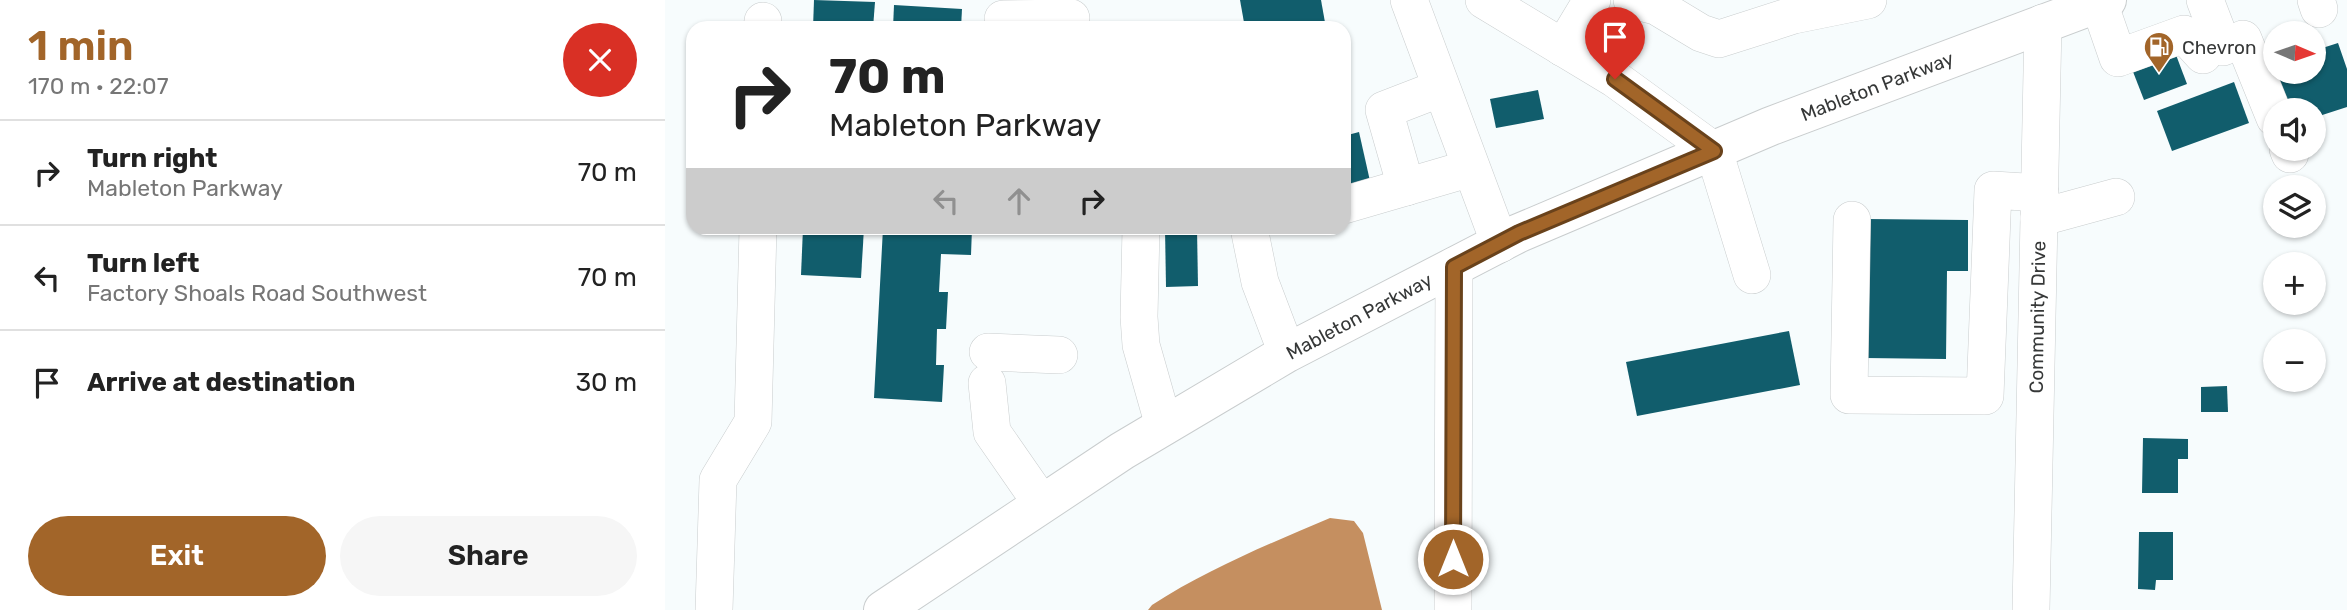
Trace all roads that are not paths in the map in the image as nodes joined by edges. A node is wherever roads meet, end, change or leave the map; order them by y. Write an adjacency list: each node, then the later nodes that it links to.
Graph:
1 (1409, 0): 13 (street)
2 (1592, 0): 12 (street)
3 (1632, 0): 4 (street)
4 (1868, 0)
5 (2205, 0): 11 (street)
6 (2103, 1): 10 (main road, Mableton Parkway); 11 (street)
7 (1492, 2): 12 (street)
8 (1071, 18): 9 (street)
9 (1003, 19)
10 (2043, 23): 15 (main road, Mableton Parkway); 20 (street, Community Drive)
11 (2223, 47): 14 (street)
12 (1563, 48): 15 (street)
13 (1441, 88): 16 (street); 17 (street)
14 (2263, 102)
15 (1714, 151): 25 (main road, Mableton Parkway); 27 (street)
16 (1471, 168): 17 (street); 25 (street)
17 (1405, 187): 19 (street)
18 (2116, 197): 20 (street)
19 (1351, 203)
20 (2039, 206): 21 (street); 35 (street, Community Drive)
21 (1852, 220)
22 (758, 235): 32 (street)
23 (1141, 235): 30 (street)
24 (1250, 235): 28 (street)
25 (1500, 244): 26 (main road, Mableton Parkway)
26 (1454, 267): 28 (main road, Mableton Parkway); 34 (street)
27 (1752, 275)
28 (1287, 353): 30 (main road, Mableton Parkway)
29 (1059, 355): 31 (street)
30 (1164, 426): 31 (main road, Mableton Parkway)
31 (1042, 504): 33 (main road, Mableton Parkway)
32 (714, 610)
33 (883, 610)
34 (1453, 610)
35 (2031, 610)

